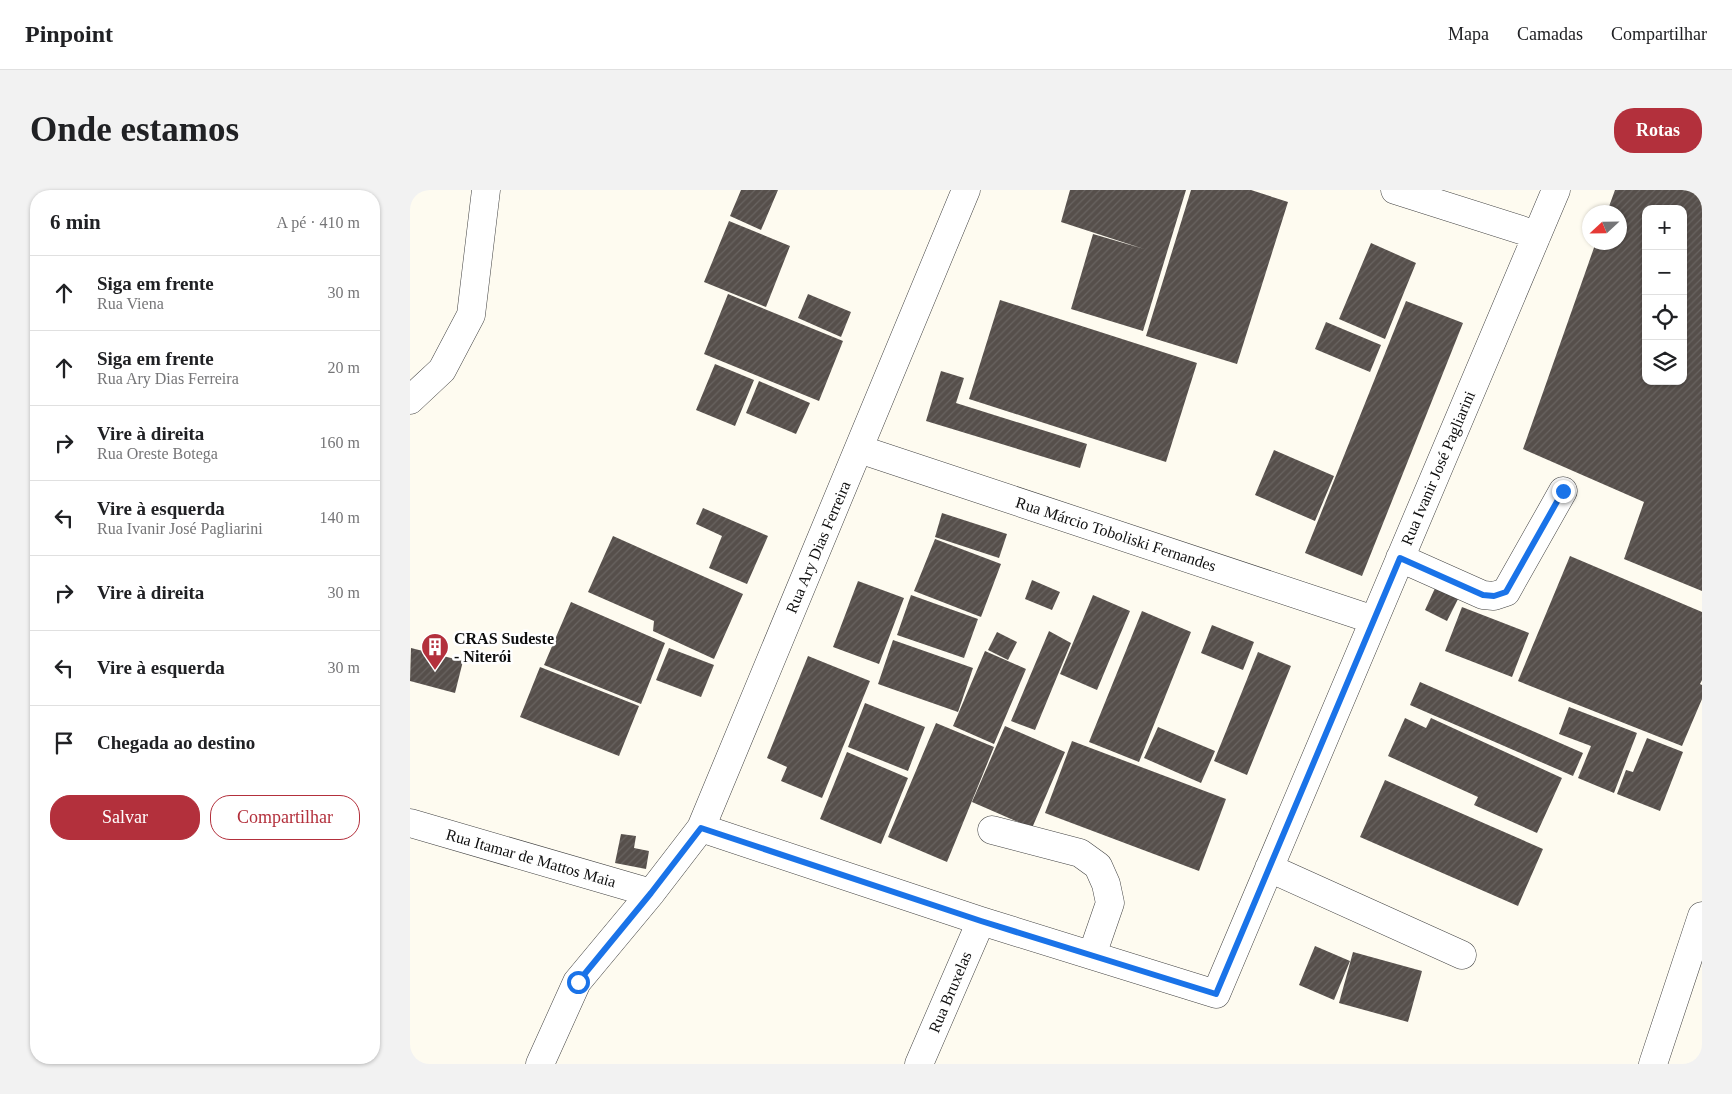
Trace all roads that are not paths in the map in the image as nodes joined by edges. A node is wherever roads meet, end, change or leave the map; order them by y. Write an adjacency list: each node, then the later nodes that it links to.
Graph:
1 (486, 190): 6 (street)
2 (966, 190): 7 (street, Rua Ary Dias Ferreira)
3 (1395, 190): 5 (street)
4 (1556, 190): 5 (street, Rua Ivanir José Pagliarini)
5 (1537, 235): 9 (street, Rua Ivanir José Pagliarini)
6 (410, 400)
7 (858, 449): 10 (street, Rua Márcio Toboliski Fernandes); 12 (street, Rua Ary Dias Ferreira)
8 (1563, 491): 9 (street)
9 (1400, 558): 10 (street, Rua Ivanir José Pagliarini)
10 (1374, 620): 14 (street, Rua Ivanir José Pagliarini)
11 (410, 823): 15 (street, Rua Itamar de Mattos Maia)
12 (701, 828): 15 (street, Rua Ary Dias Ferreira); 17 (street)
13 (992, 830): 18 (street)
14 (1270, 868): 18 (street, Rua Ivanir José Pagliarini); 19 (street)
15 (651, 893): 20 (street, Rua Ary Dias Ferreira)
16 (1702, 916): 22 (street)
17 (981, 921): 18 (street); 21 (street, Rua Bruxelas)
18 (1092, 955)
19 (1462, 955)
20 (540, 1064)
21 (919, 1064)
22 (1654, 1064)

